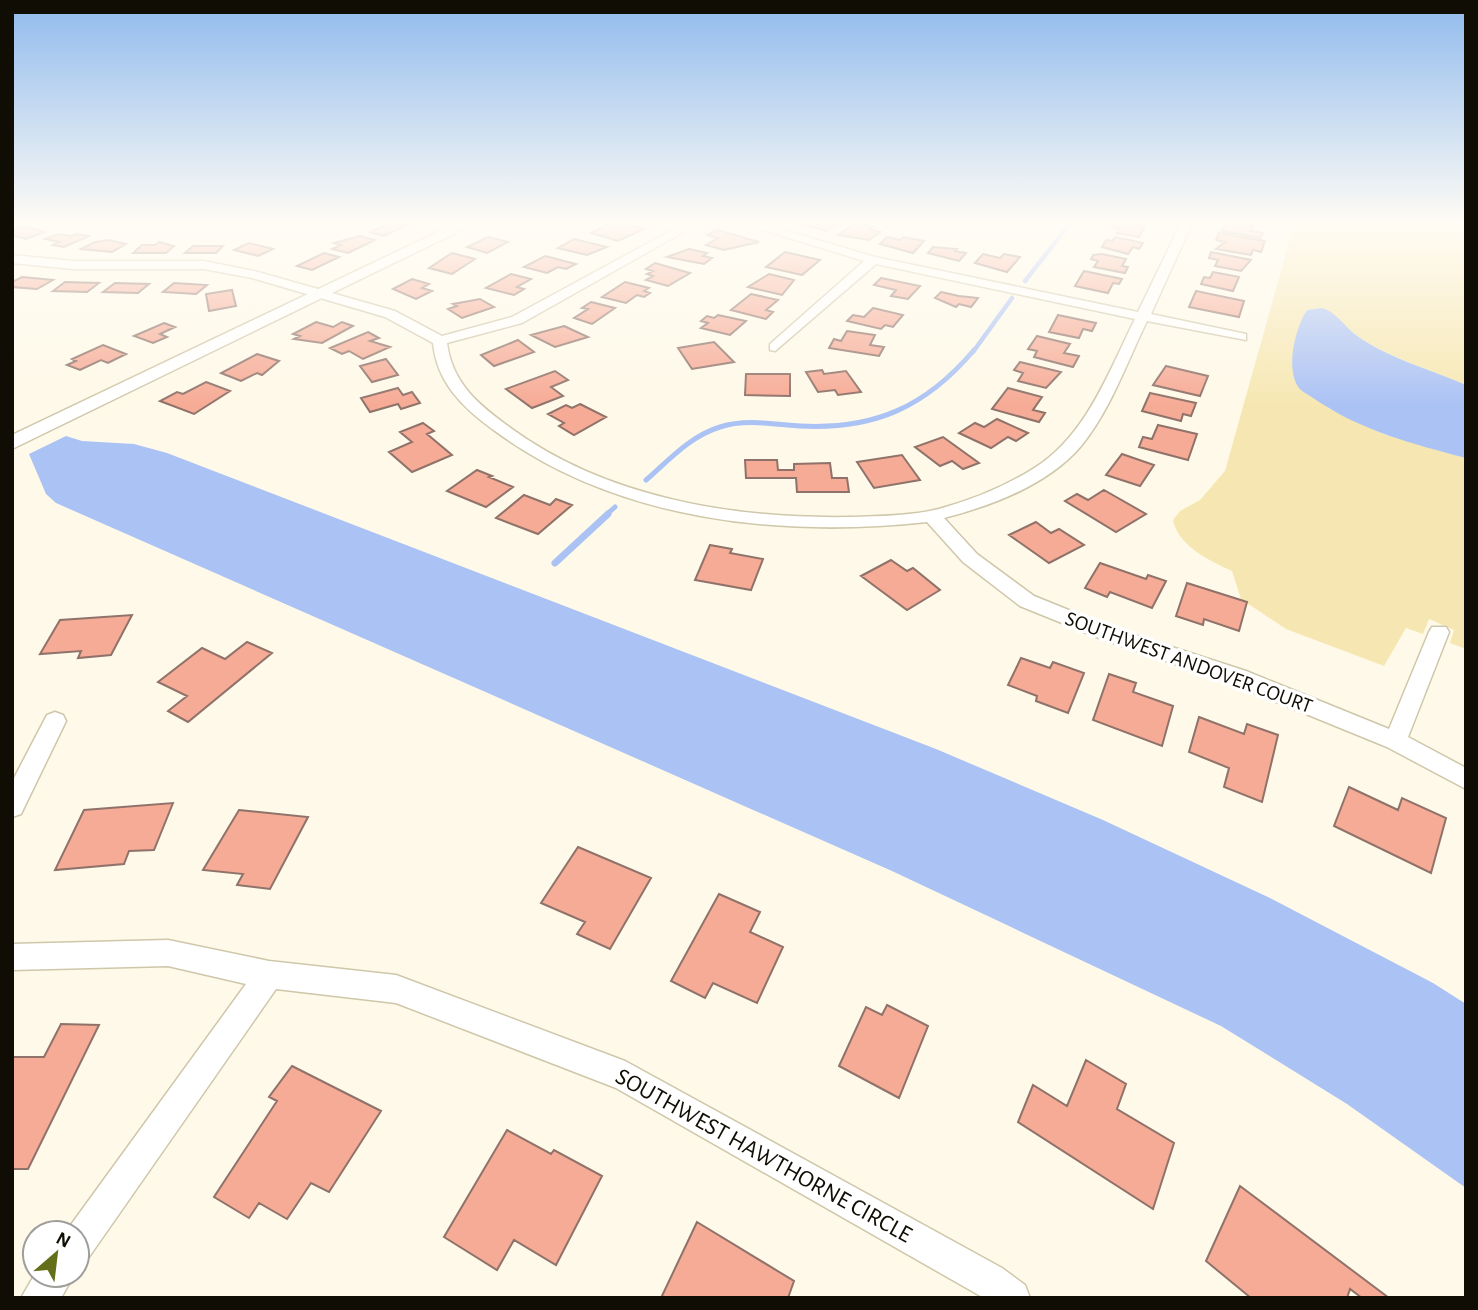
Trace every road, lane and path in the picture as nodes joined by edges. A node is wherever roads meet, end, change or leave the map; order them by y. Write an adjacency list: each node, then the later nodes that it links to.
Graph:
1 (271, 282): 7 (street)
2 (342, 282): 7 (street)
3 (586, 282): 10 (street)
4 (848, 282): 11 (street)
5 (978, 282): 8 (street)
6 (1159, 282): 8 (street)
7 (317, 294): 10 (street); 12 (street)
8 (1143, 317): 9 (street); 13 (street)
9 (1241, 337)
10 (440, 341): 13 (street)
11 (775, 347)
12 (12, 443)
13 (932, 516): 16 (street, SOUTHWEST ANDOVER COURT)
14 (1439, 632): 16 (street)
15 (55, 721): 18 (street)
16 (1395, 741): 17 (street, SOUTHWEST ANDOVER COURT)
17 (1466, 779)
18 (12, 807)
19 (12, 957): 20 (street, SOUTHWEST HAWTHORNE CIRCLE)
20 (269, 975): 21 (street); 22 (street, SOUTHWEST HAWTHORNE CIRCLE)
21 (91, 1225)
22 (1013, 1298)

